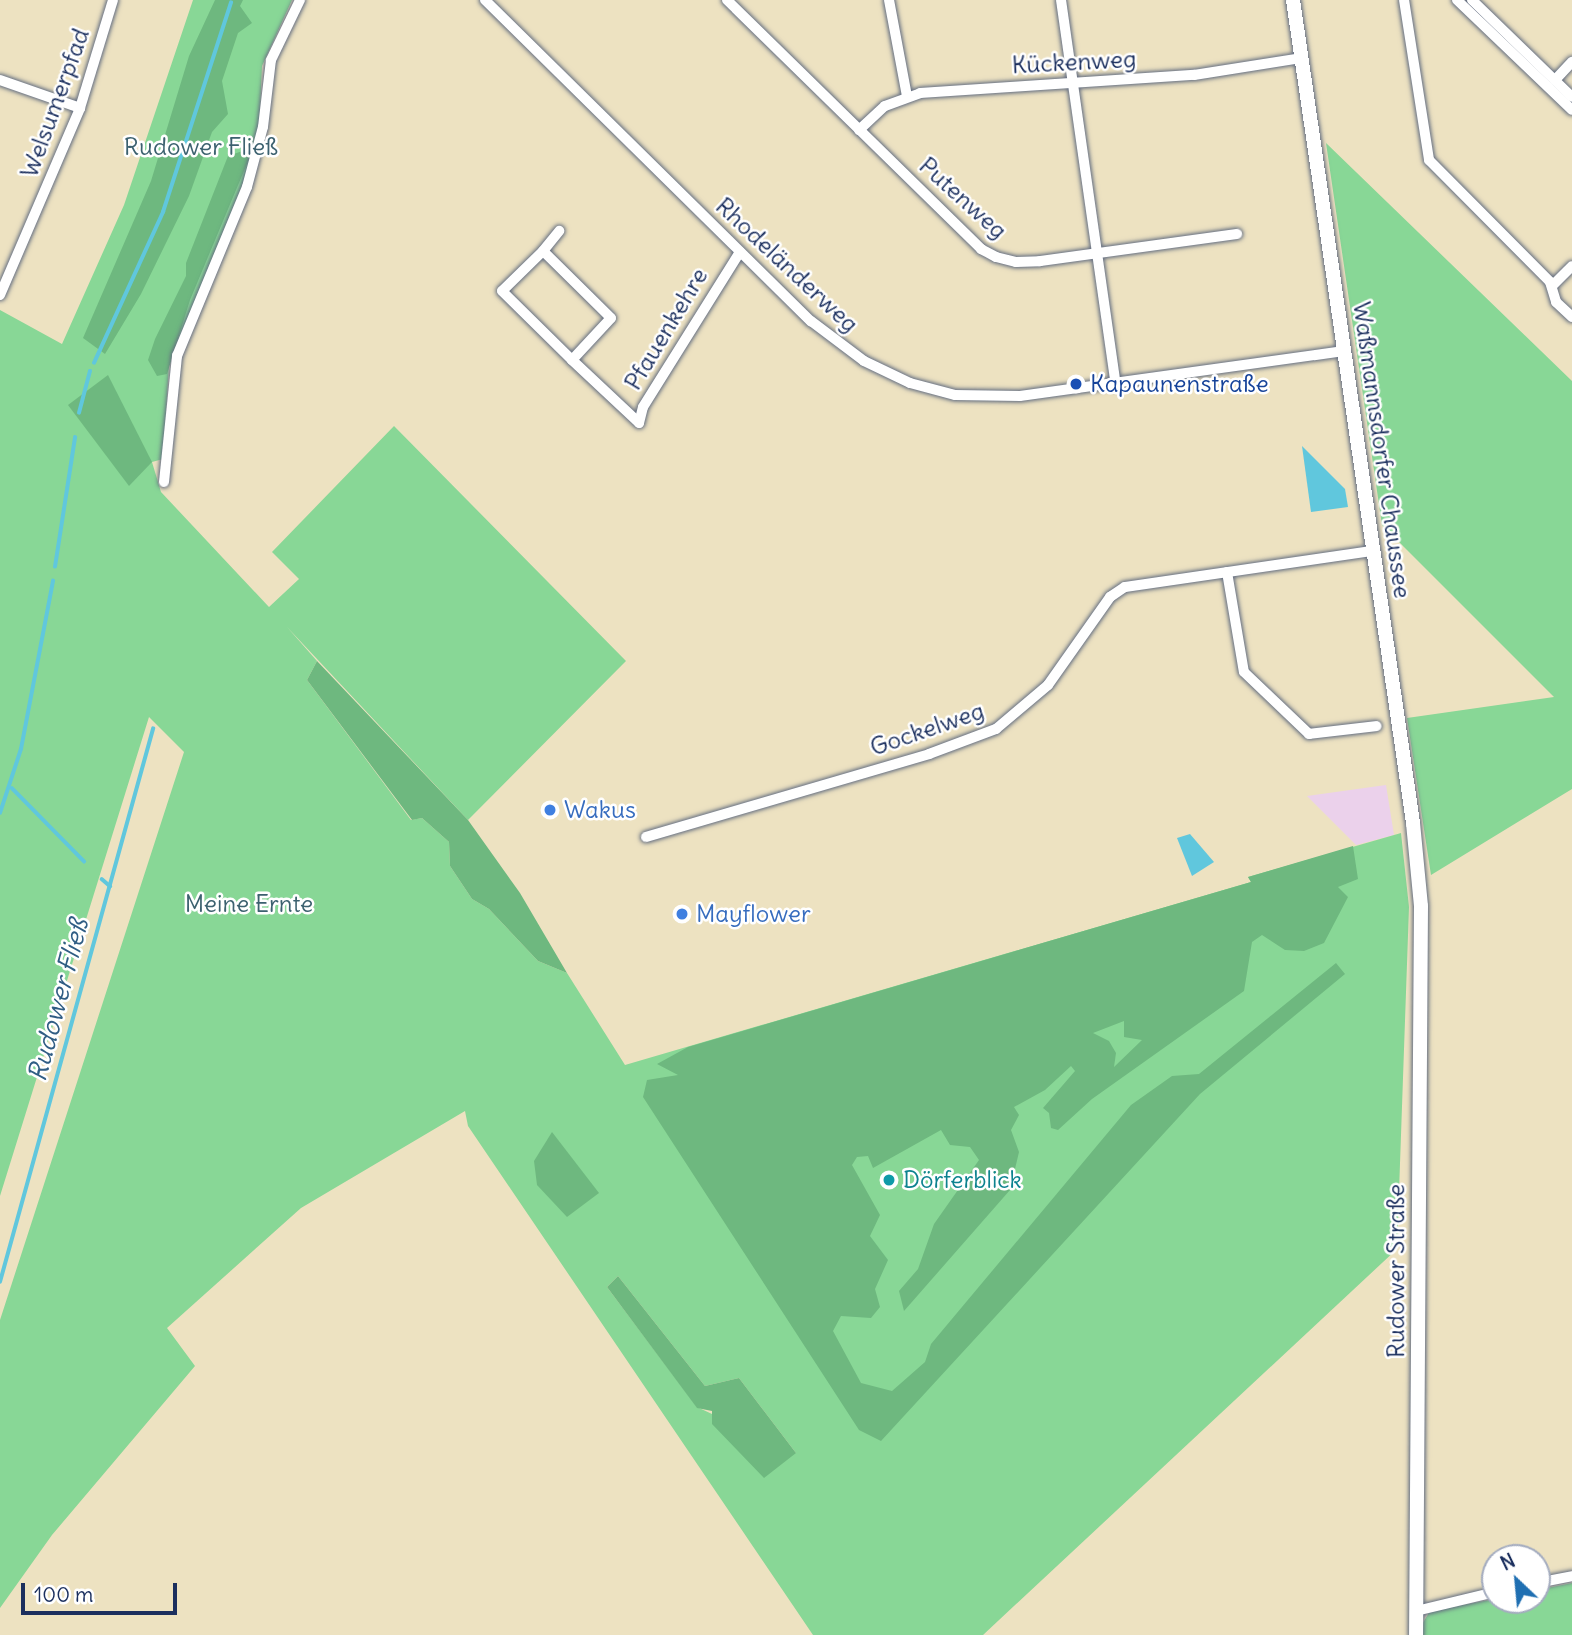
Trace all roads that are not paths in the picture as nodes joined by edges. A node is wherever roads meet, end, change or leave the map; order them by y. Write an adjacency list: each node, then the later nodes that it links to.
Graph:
1 (113, 0): 18 (street, Welsumerpfad)
2 (300, 0): 33 (street)
3 (485, 0): 24 (street, Rhodeländerweg)
4 (727, 0): 20 (street, Putenweg)
5 (889, 0): 16 (street)
6 (1061, 0): 15 (street)
7 (1293, 0): 11 (street, Waßmannsdorfer Chaussee)
8 (1404, 0): 27 (street)
9 (1457, 0): 19 (street)
10 (1481, 3): 14 (street)
11 (1301, 58): 15 (street, Kückenweg); 30 (street, Waßmannsdorfer Chaussee)
12 (1572, 62): 14 (street)
13 (0, 80): 18 (street)
14 (1555, 80): 17 (street)
15 (1073, 84): 16 (street, Kückenweg); 25 (street)
16 (907, 96): 20 (street, Kückenweg)
17 (1572, 97)
18 (80, 108): 28 (street, Welsumerpfad)
19 (1572, 110)
20 (859, 130): 25 (street, Putenweg)
21 (559, 231): 23 (street)
22 (1237, 234): 25 (street, Putenweg)
23 (543, 251): 31 (street); 31 (street, Pfauenkehre)
24 (740, 252): 31 (street, Pfauenkehre); 32 (street, Rhodeländerweg)
25 (1097, 253): 32 (street)
26 (1572, 266): 27 (street)
27 (1552, 286): 29 (street)
28 (0, 295)
29 (1572, 317)
30 (1344, 351): 32 (street, Rhodeländerweg); 34 (street, Waßmannsdorfer Chaussee)
31 (572, 360)
32 (1116, 385)
33 (164, 482)
34 (1373, 551): 35 (street, Gockelweg); 38 (street, Waßmannsdorfer Chaussee)
35 (1227, 572): 36 (street); 37 (street, Gockelweg)
36 (1377, 726)
37 (646, 836)
38 (1421, 906): 42 (street, Rudower Straße)
39 (1572, 1576): 40 (street)
40 (1551, 1580)
41 (1481, 1595): 42 (street)
42 (1416, 1611): 43 (street, Rudower Straße)
43 (1416, 1635)

